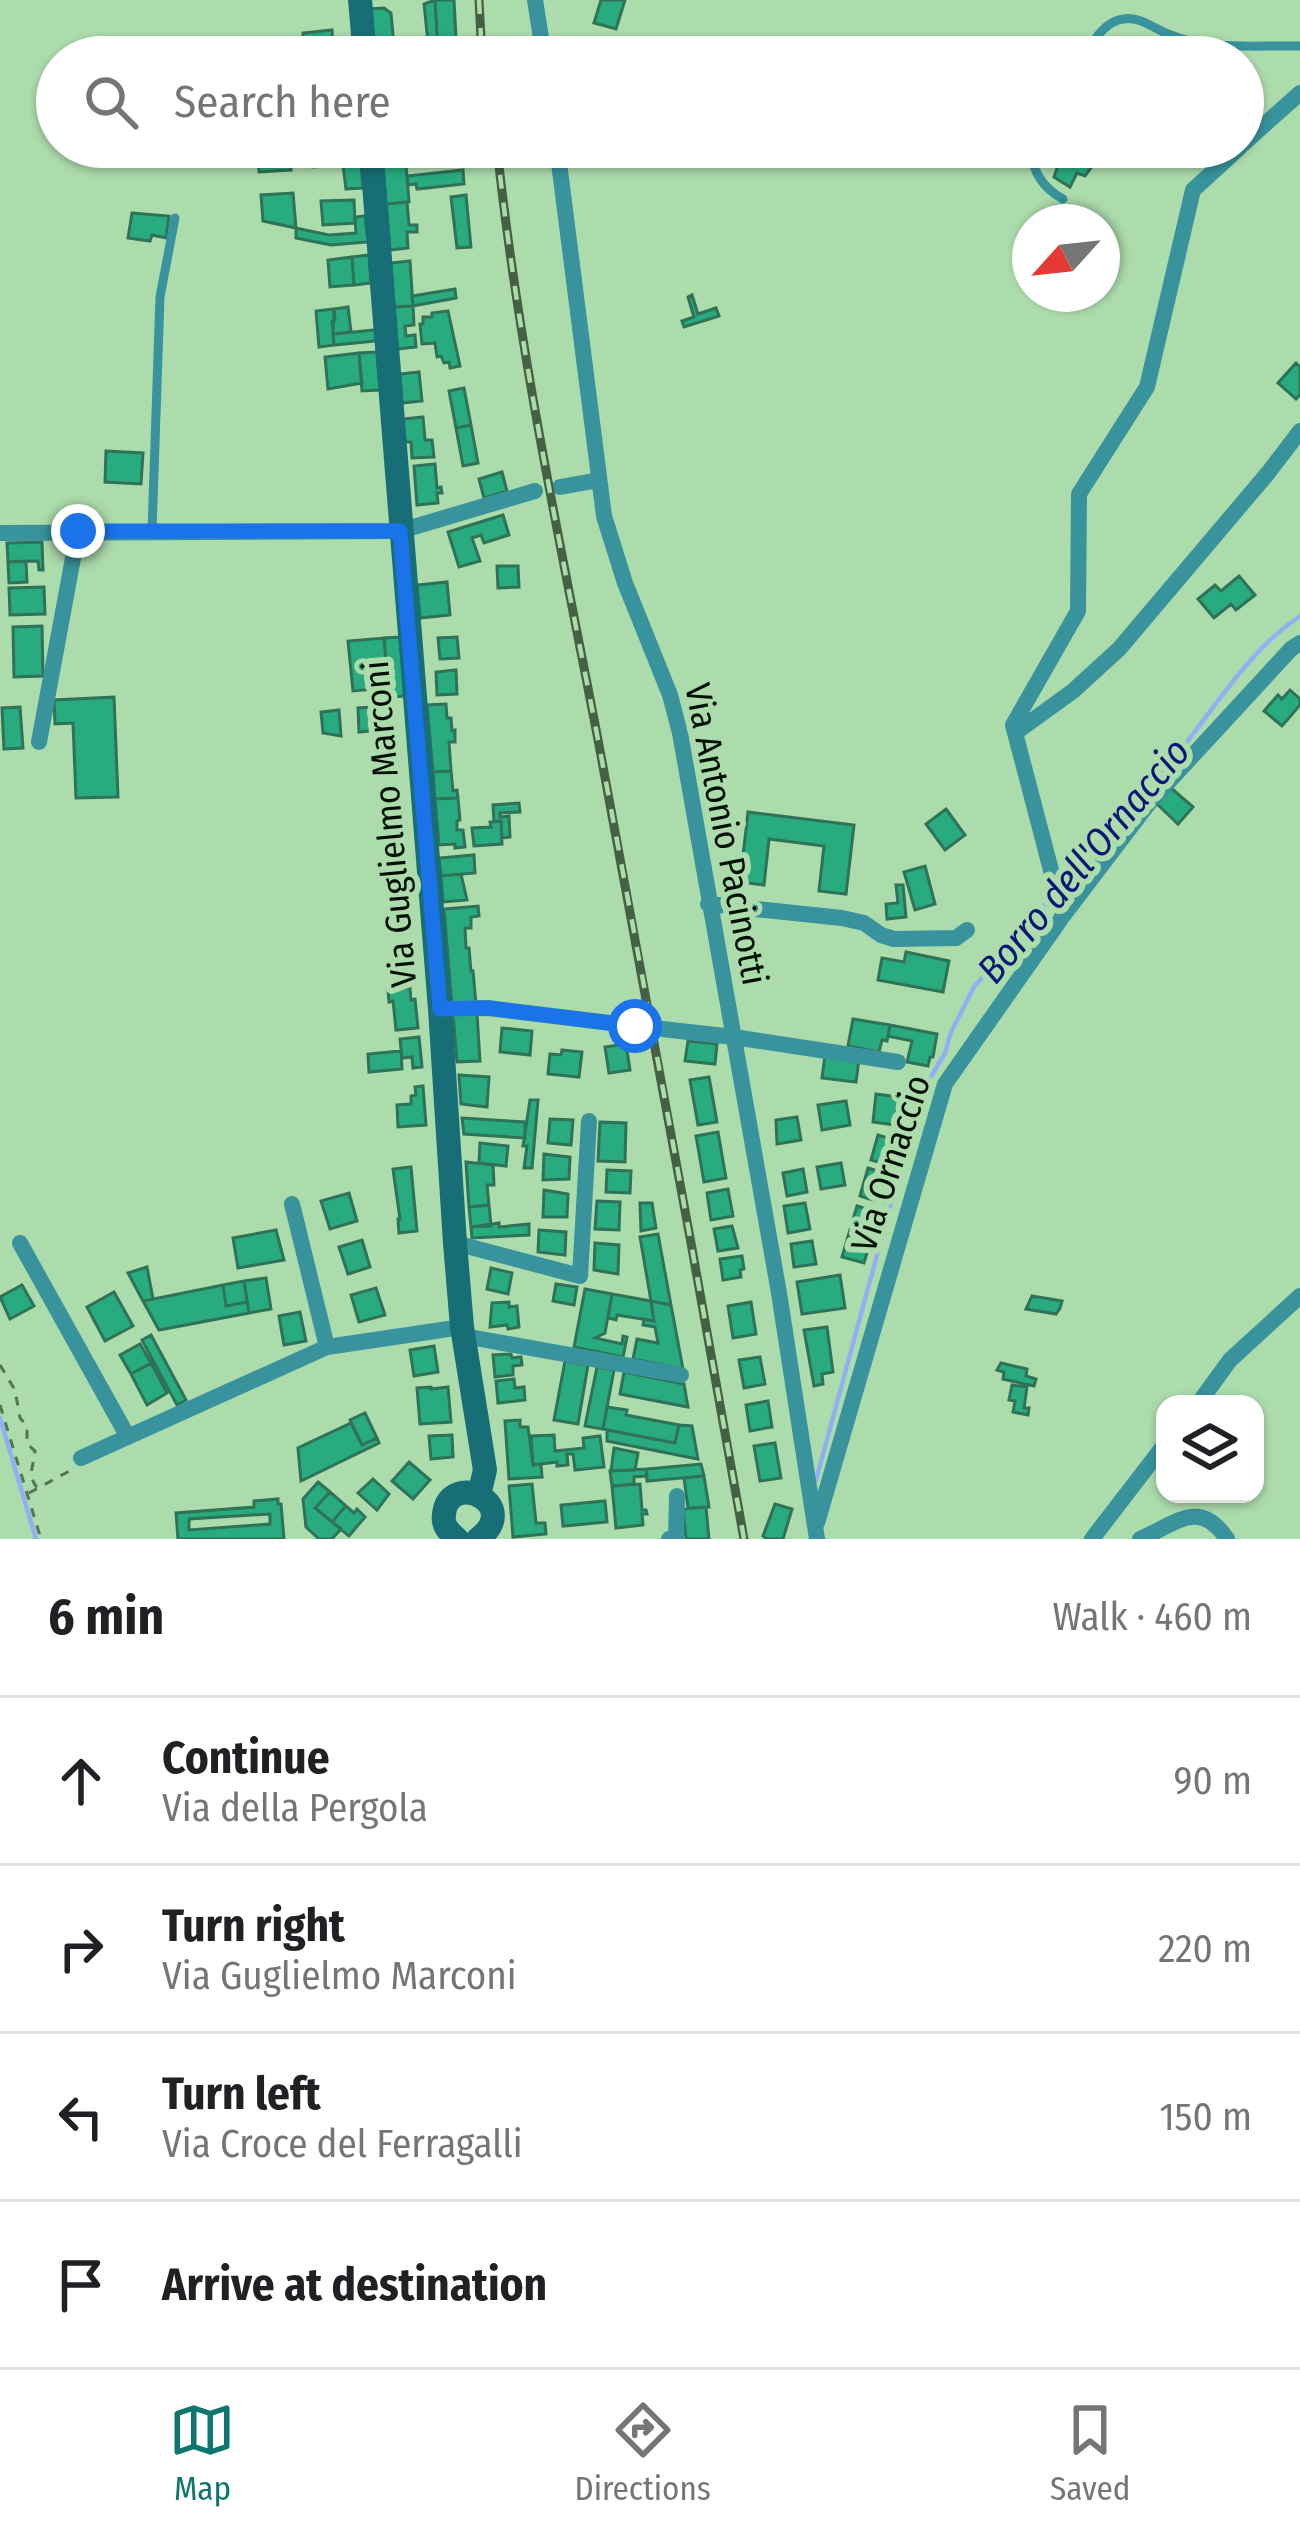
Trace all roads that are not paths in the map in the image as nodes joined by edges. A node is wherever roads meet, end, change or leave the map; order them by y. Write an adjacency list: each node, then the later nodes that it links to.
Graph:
1 (360, 0): 3 (street)
2 (535, 0): 4 (street)
3 (363, 36)
4 (541, 36)
5 (1099, 36): 6 (lane)
6 (1173, 36)
7 (1264, 45): 8 (lane)
8 (1300, 46)
9 (1300, 93): 10 (street)
10 (1264, 125)
11 (373, 168): 23 (street, Via Guglielmo Marconi)
12 (560, 168): 18 (street, Via Antonio Pacinotti)
13 (1035, 168): 15 (lane)
14 (1217, 168): 26 (street)
15 (1063, 199)
16 (176, 218): 22 (lane)
17 (1300, 431): 26 (street)
18 (599, 480): 19 (street); 28 (street, Via Antonio Pacinotti)
19 (560, 487)
20 (535, 491): 23 (street)
21 (78, 531): 22 (street); 24 (street); 27 (street)
22 (152, 531): 23 (street)
23 (400, 531): 31 (street, Via Guglielmo Marconi)
24 (0, 533)
25 (1300, 643): 29 (street, Via Ornaccio)
26 (1015, 733): 29 (street)
27 (39, 742)
28 (708, 904): 30 (street); 34 (street, Via Antonio Pacinotti)
29 (1061, 908): 50 (street, Via Ornaccio)
30 (968, 931)
31 (440, 1009): 32 (street); 39 (street, Via Guglielmo Marconi)
32 (635, 1026)
33 (662, 1029): 34 (street)
34 (734, 1037): 35 (street); 50 (street, Via Antonio Pacinotti)
35 (898, 1062)
36 (589, 1121): 39 (street)
37 (292, 1204): 42 (street)
38 (20, 1243): 45 (street)
39 (454, 1243): 41 (street, Via Guglielmo Marconi)
40 (1300, 1296): 44 (street)
41 (463, 1331): 42 (street); 43 (street); 48 (street, Via Guglielmo Marconi)
42 (327, 1347): 45 (street)
43 (681, 1376)
44 (1205, 1395)
45 (128, 1437): 47 (street)
46 (1156, 1456): 53 (street)
47 (81, 1458)
48 (479, 1495): 51 (street); 51 (street)
49 (677, 1496): 52 (street)
50 (816, 1534)
51 (464, 1537)
52 (669, 1539)
53 (1091, 1539)
54 (1140, 1539): 55 (street)
55 (1227, 1539)

